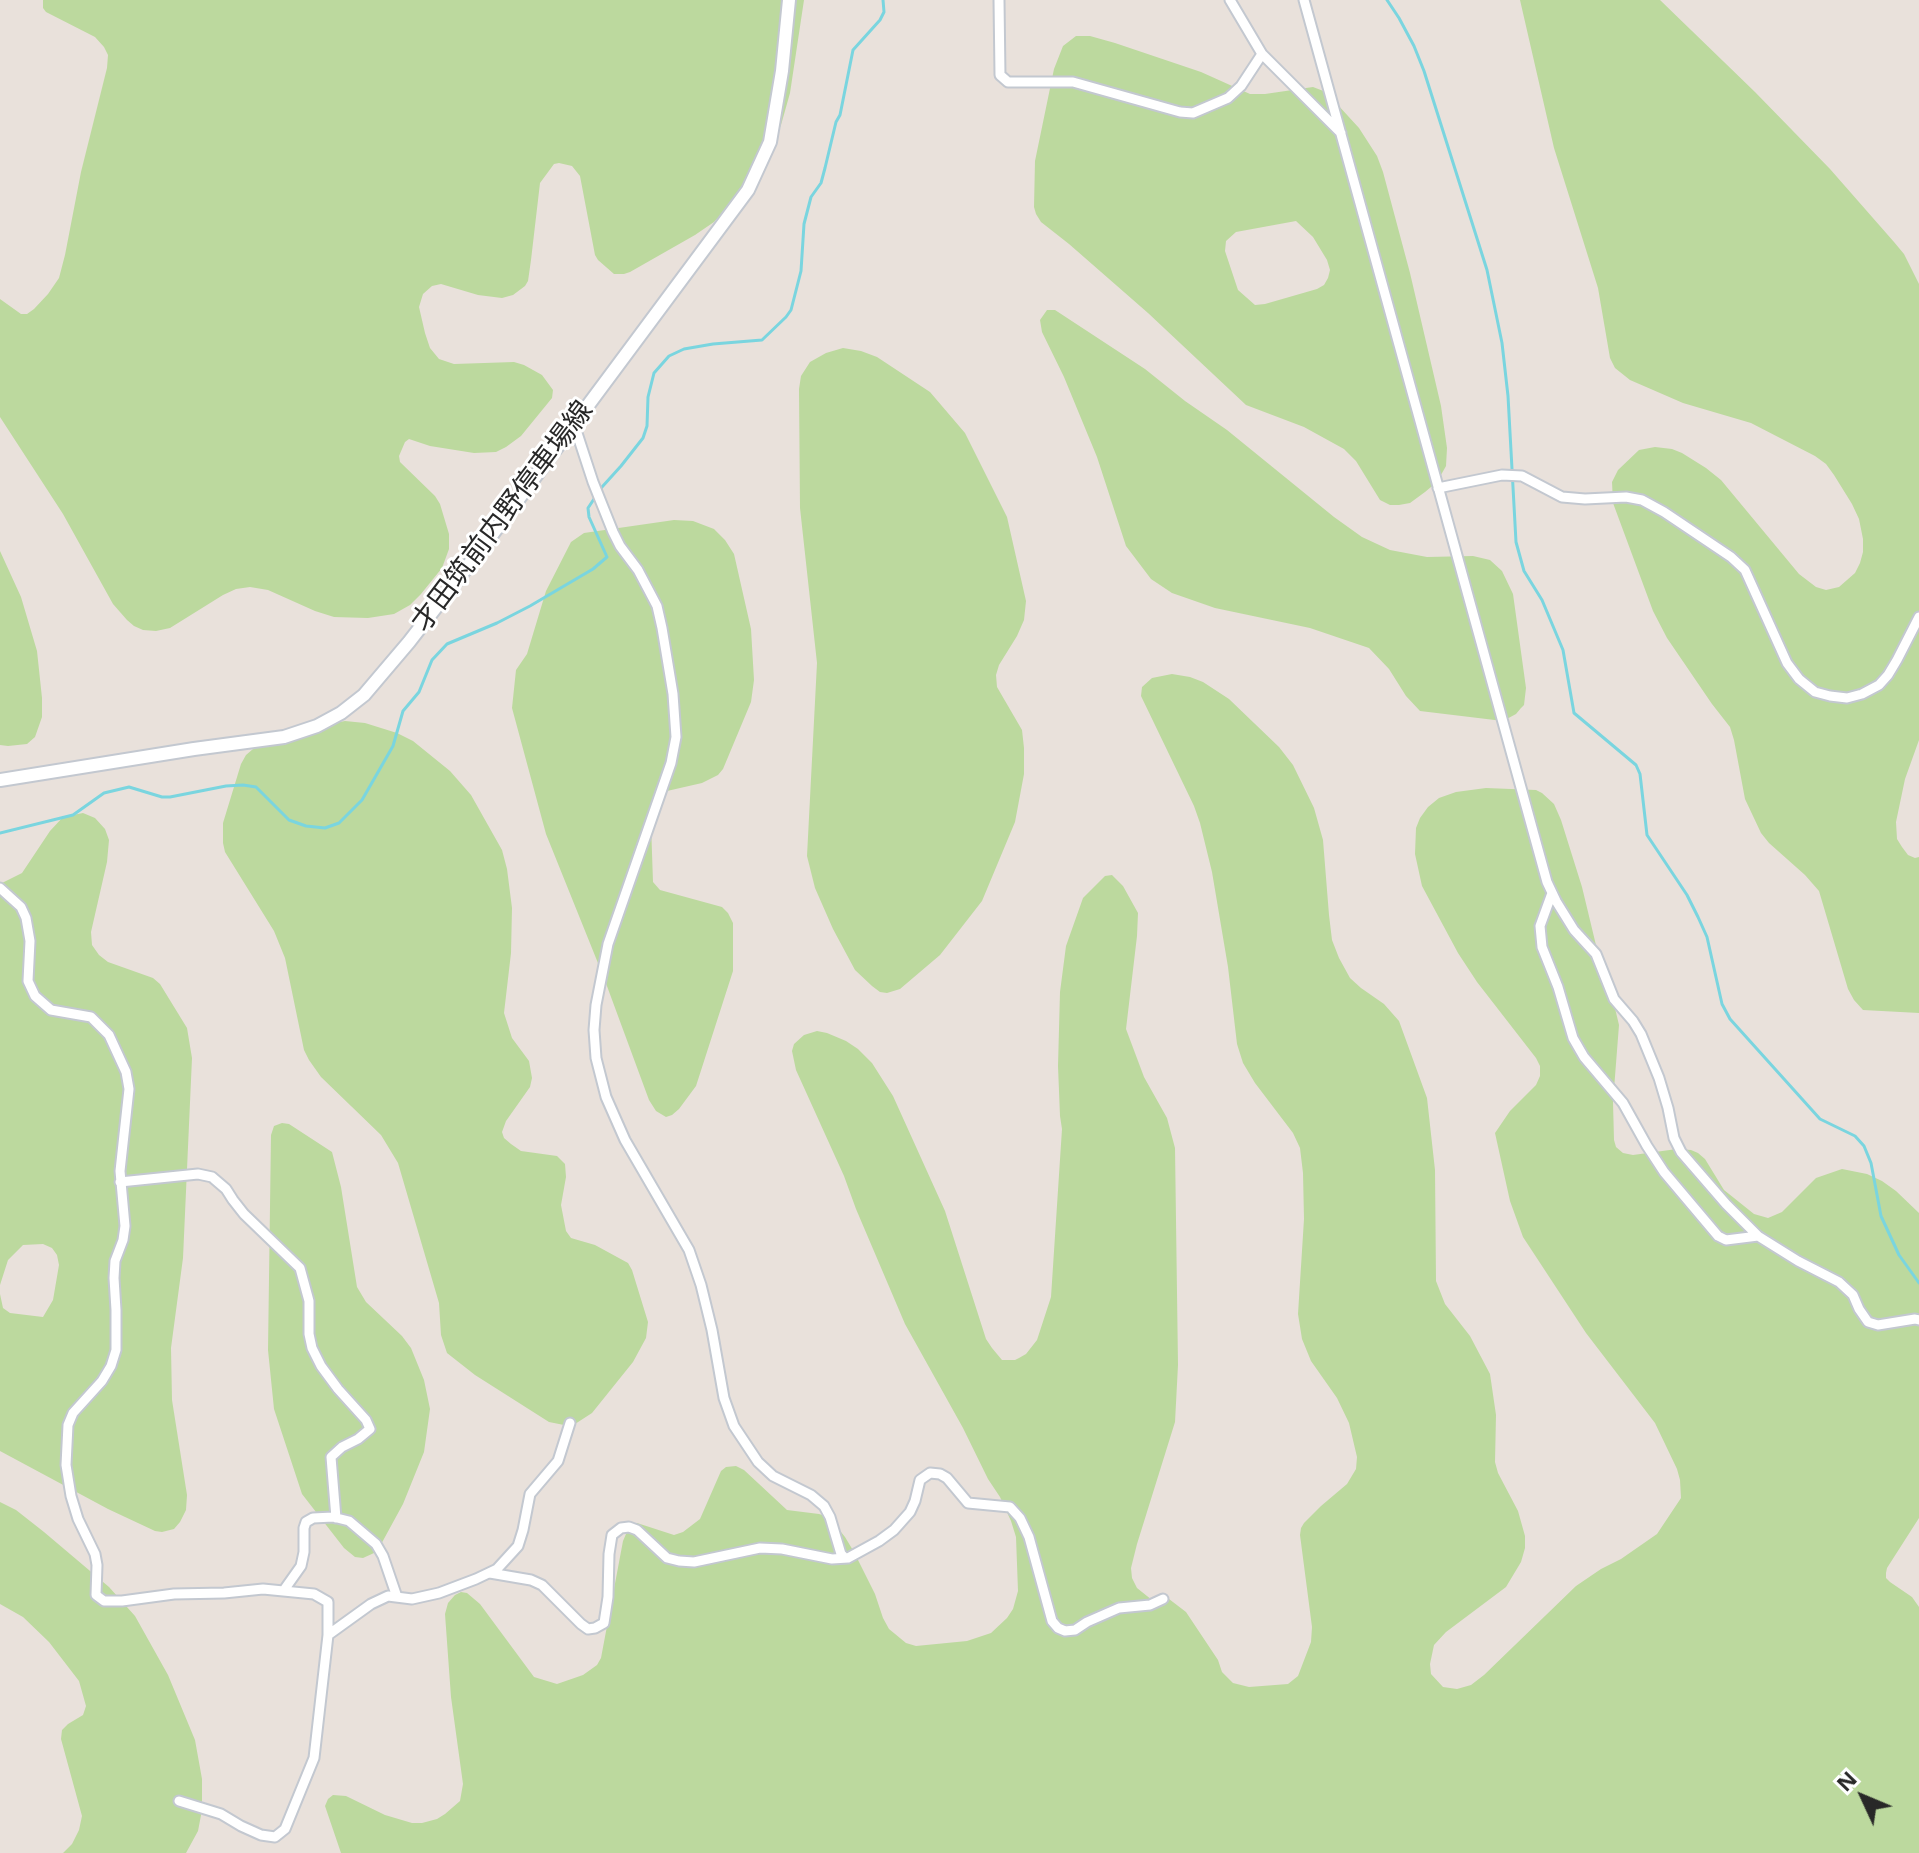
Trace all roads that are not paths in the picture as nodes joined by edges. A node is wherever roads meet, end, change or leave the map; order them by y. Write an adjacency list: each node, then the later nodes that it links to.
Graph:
1 (789, 0): 7 (main road, 才田筑前内野停車場線)
2 (999, 0): 5 (street)
3 (1230, 0): 5 (street)
4 (1304, 0): 6 (street)
5 (1262, 54): 6 (street)
6 (1341, 133): 8 (street)
7 (574, 424): 10 (main road, 才田筑前内野停車場線); 18 (street)
8 (1438, 488): 9 (street); 12 (street)
9 (1919, 617)
10 (0, 780)
11 (0, 888): 13 (street)
12 (1552, 892): 14 (street); 14 (street)
13 (120, 1182): 17 (street); 20 (street)
14 (1758, 1236): 15 (street)
15 (1919, 1320)
16 (570, 1423): 19 (street)
17 (336, 1518): 20 (street); 21 (street)
18 (844, 1557): 19 (street); 22 (street)
19 (490, 1573): 21 (street)
20 (284, 1590): 23 (street)
21 (397, 1597): 23 (street)
22 (1163, 1599)
23 (328, 1635): 24 (street)
24 (179, 1801)

